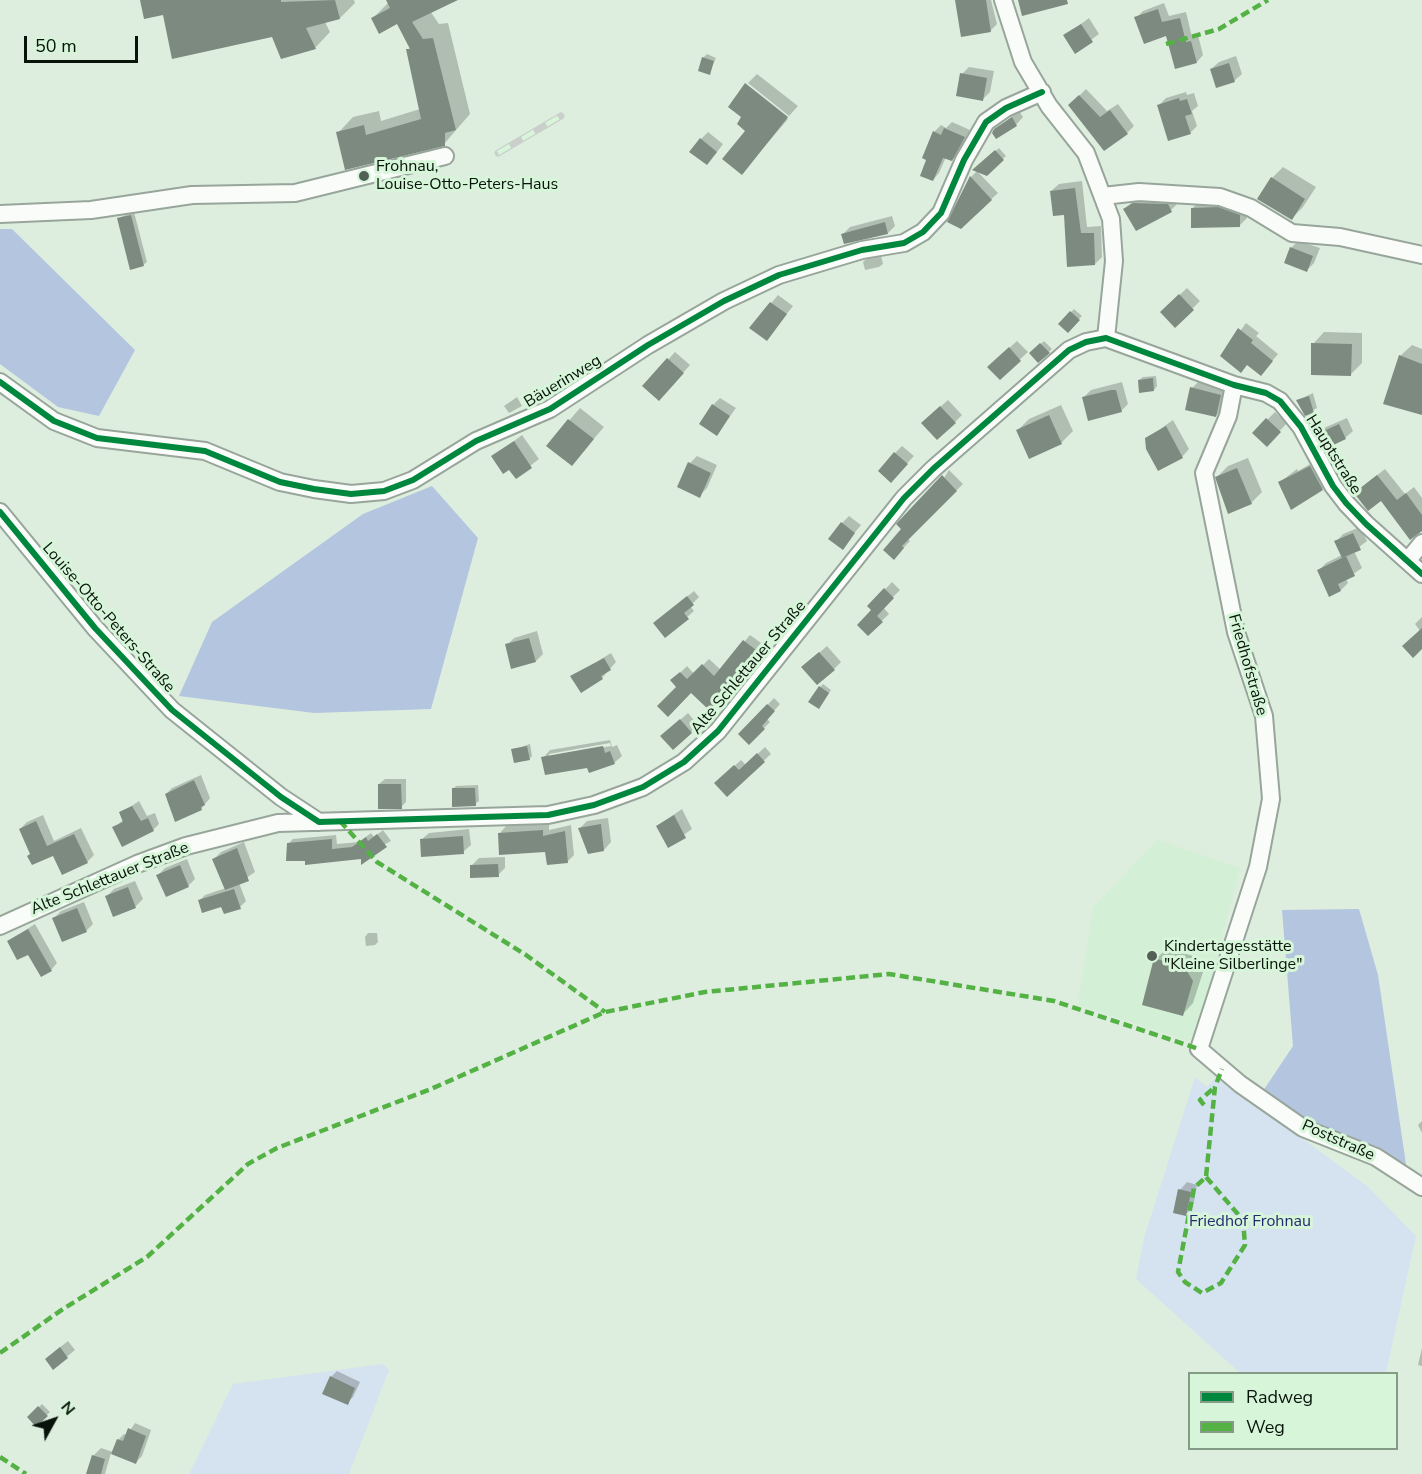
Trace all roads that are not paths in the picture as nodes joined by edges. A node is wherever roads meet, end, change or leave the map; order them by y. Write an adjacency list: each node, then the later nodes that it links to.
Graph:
1 (1003, 0): 2 (street)
2 (1042, 92): 4 (street); 8 (street, Bäuerinweg)
3 (445, 156): 5 (street)
4 (1103, 196): 6 (street); 7 (street)
5 (0, 213)
6 (1422, 255)
7 (1106, 338): 9 (street, Hauptstraße); 15 (street, Alte Schlettauer Straße)
8 (0, 382)
9 (1234, 385): 12 (street, Hauptstraße); 18 (street, Friedhofstraße)
10 (0, 512): 14 (street, Louise-Otto-Peters-Straße)
11 (1422, 543): 12 (street)
12 (1408, 560): 13 (street, Hauptstraße)
13 (1422, 574)
14 (281, 797): 15 (street, Louise-Otto-Peters-Straße); 16 (street)
15 (319, 822): 16 (street, Alte Schlettauer Straße)
16 (278, 823): 17 (street, Alte Schlettauer Straße)
17 (0, 927)
18 (1198, 1049): 19 (street, Poststraße)
19 (1422, 1187)

